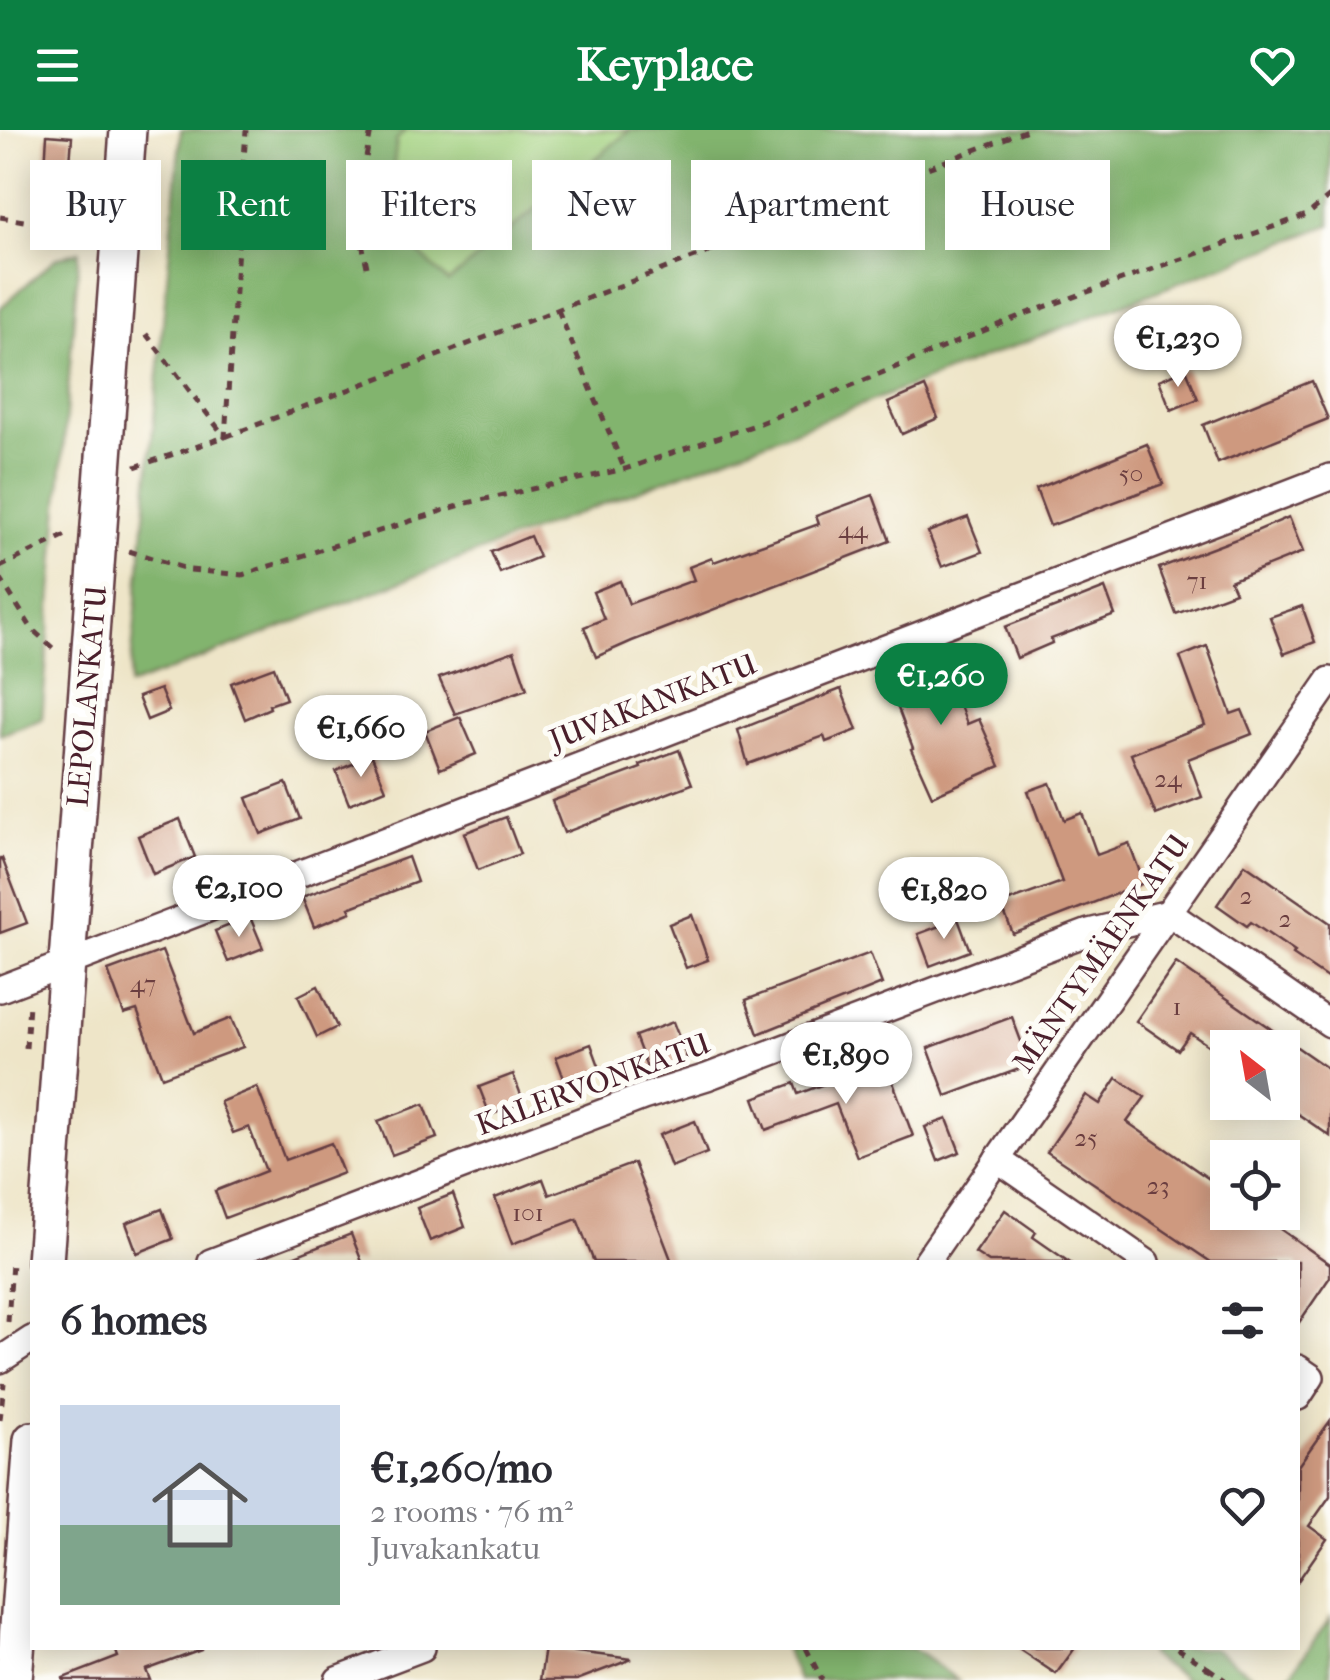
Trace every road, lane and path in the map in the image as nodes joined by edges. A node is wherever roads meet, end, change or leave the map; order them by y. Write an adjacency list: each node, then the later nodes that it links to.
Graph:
1 (128, 130): 15 (main road, LEPOLANKATU)
2 (246, 130): 11 (path)
3 (371, 130): 8 (path)
4 (1027, 130): 9 (path)
5 (1330, 196): 13 (path)
6 (0, 217): 7 (path)
7 (30, 222)
8 (367, 267)
9 (558, 310): 11 (path); 13 (path)
10 (146, 334): 11 (path)
11 (225, 437): 12 (path)
12 (135, 467)
13 (625, 469): 15 (path)
14 (1330, 477): 21 (street, JUVAKANKATU)
15 (83, 540): 16 (path); 21 (main road, LEPOLANKATU)
16 (0, 567)
17 (0, 578): 18 (path)
18 (59, 654)
19 (1330, 680): 20 (street, MÄNTYMÄENKATU)
20 (1169, 913): 23 (street); 24 (street, MÄNTYMÄENKATU); 26 (street, KALERVONKATU)
21 (66, 963): 22 (street, JUVAKANKATU); 25 (main road, LEPOLANKATU)
22 (0, 989)
23 (1330, 1024)
24 (997, 1159): 27 (street, MÄNTYMÄENKATU); 28 (street)
25 (46, 1260)
26 (216, 1260)
27 (927, 1260)
28 (1143, 1260)
29 (30, 1340): 30 (street)
30 (0, 1360)
31 (1300, 1369): 32 (street)
32 (1300, 1393)
33 (30, 1467): 38 (main road)
34 (417, 1650): 39 (street)
35 (807, 1650): 40 (path)
36 (1180, 1650): 37 (path)
37 (1208, 1668): 41 (path); 42 (path)
38 (14, 1680)
39 (338, 1680)
40 (822, 1680)
41 (1203, 1680)
42 (1225, 1680)

